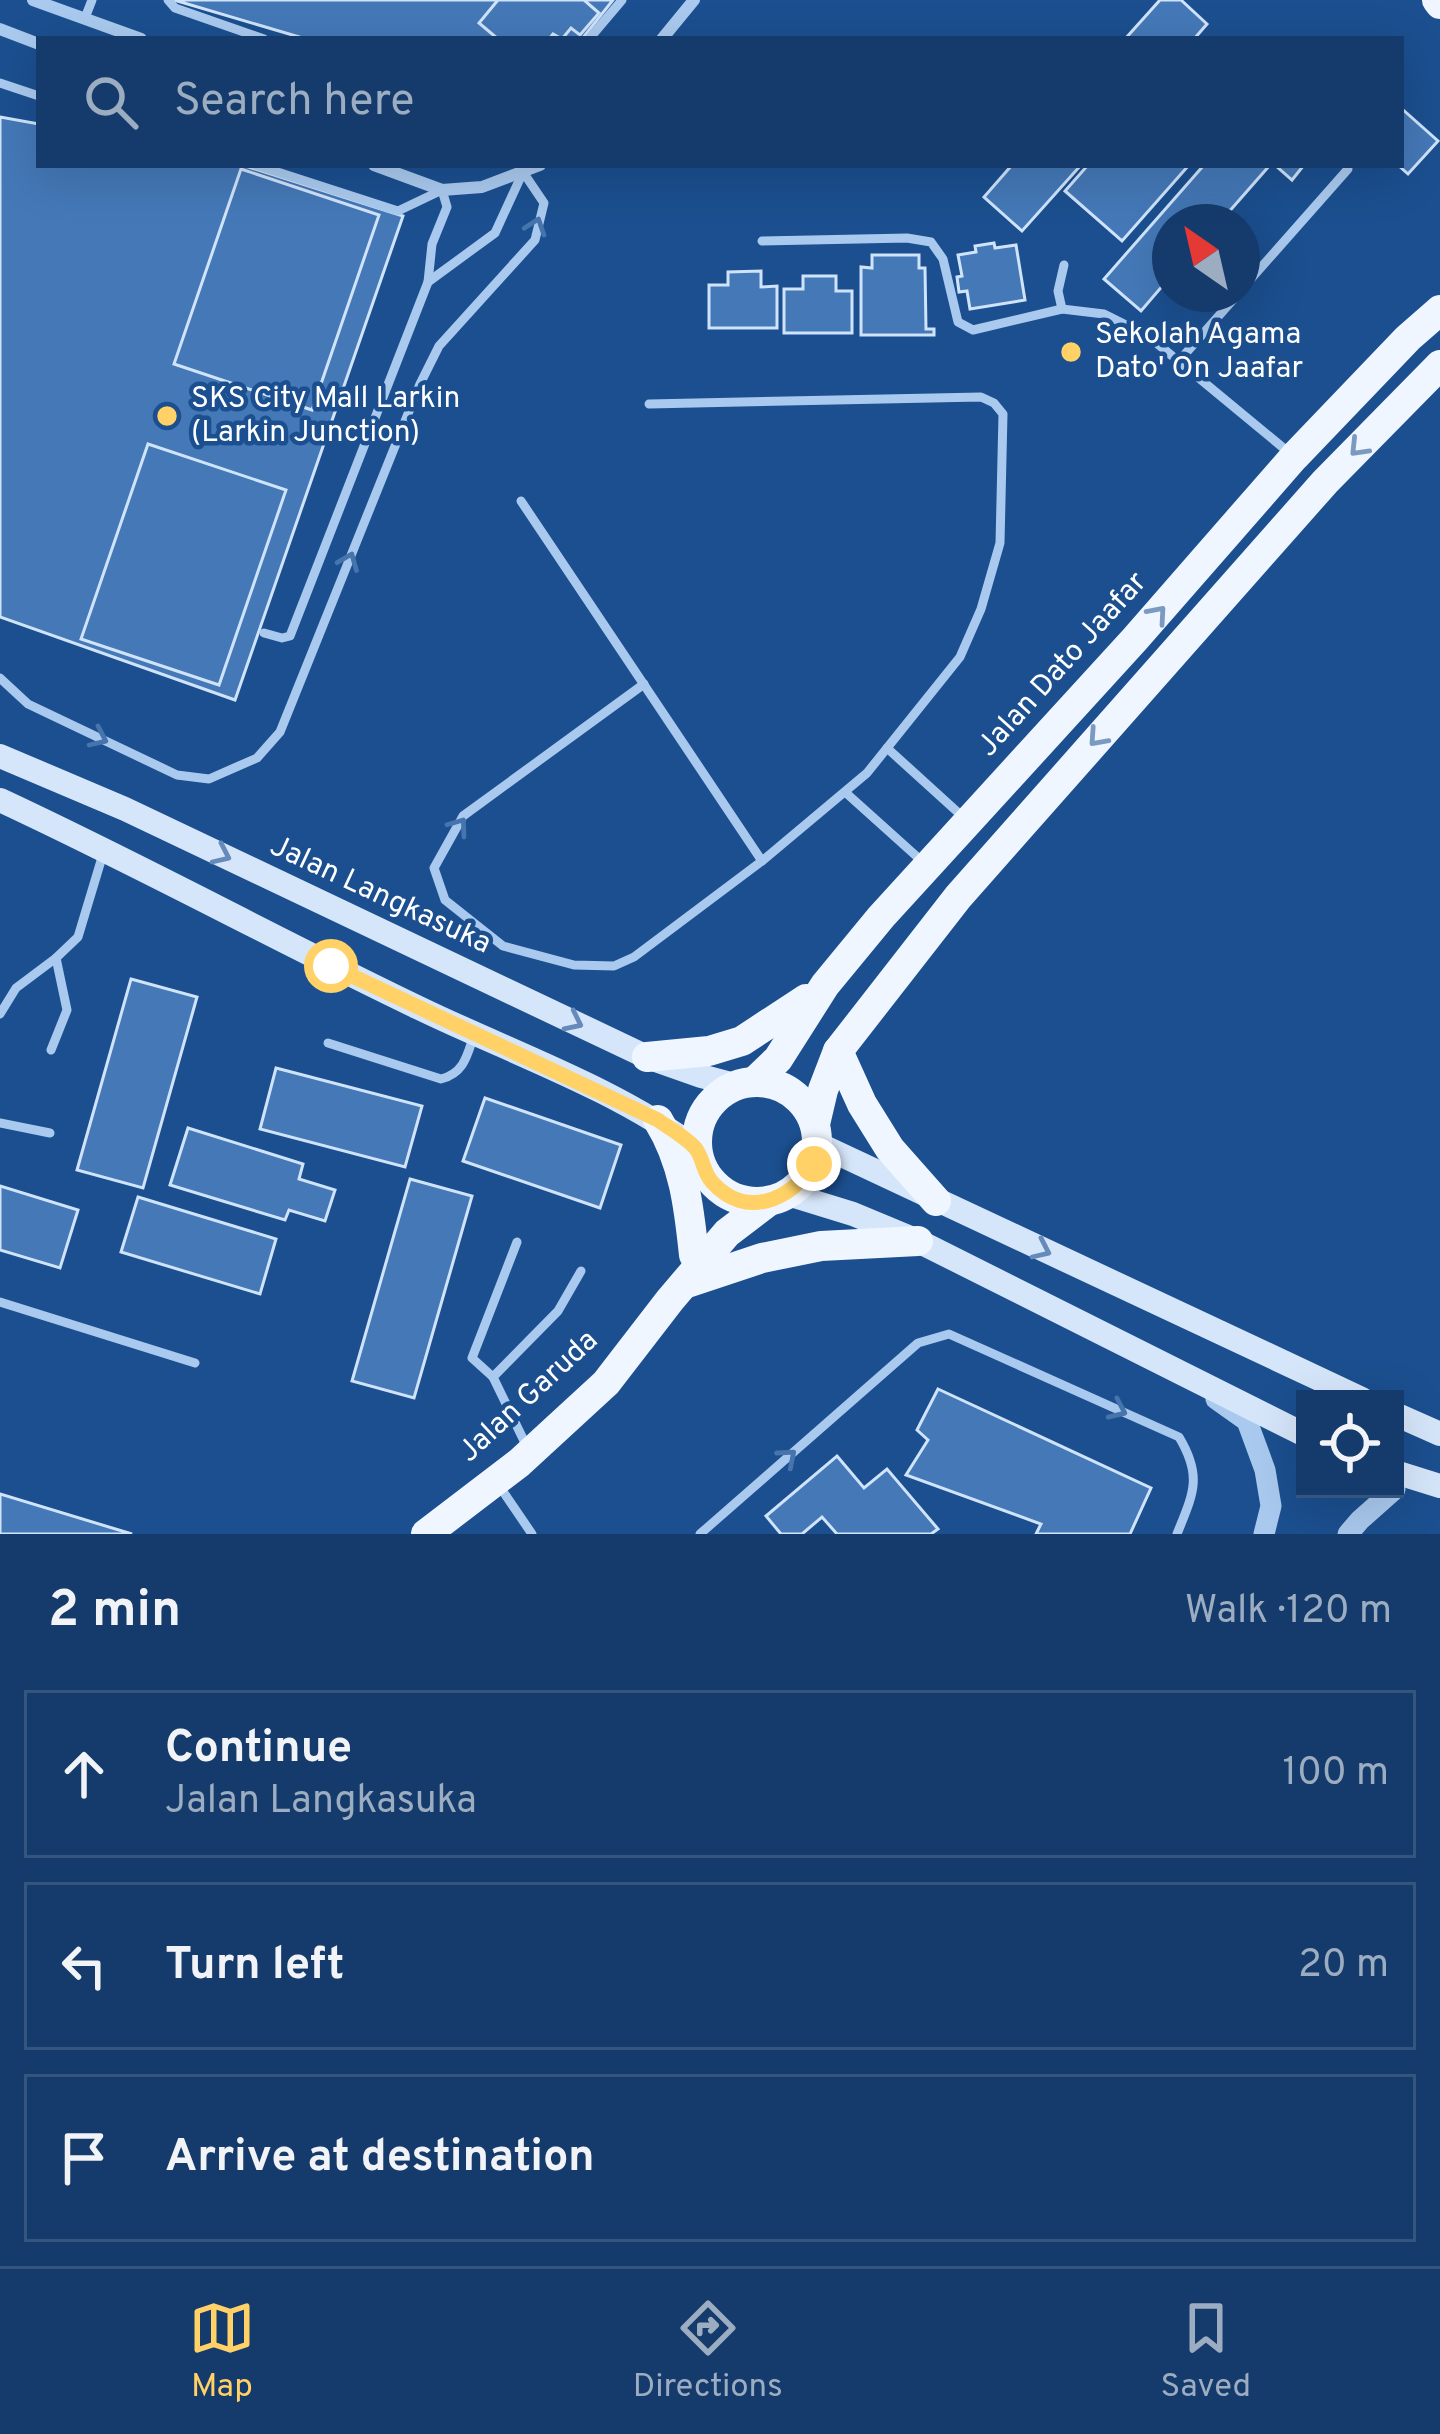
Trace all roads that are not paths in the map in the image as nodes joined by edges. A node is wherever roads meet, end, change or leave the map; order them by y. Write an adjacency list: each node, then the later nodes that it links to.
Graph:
1 (33, 0): 6 (street)
2 (92, 0): 6 (lane)
3 (168, 0): 9 (lane)
4 (622, 0): 10 (lane)
5 (694, 0): 11 (street)
6 (85, 18): 8 (street)
7 (0, 29): 12 (street)
8 (133, 36)
9 (255, 36)
10 (592, 36)
11 (664, 36)
12 (36, 43)
13 (0, 83): 14 (lane)
14 (36, 95)
15 (265, 168): 21 (lane)
16 (382, 168): 21 (street)
17 (510, 168): 20 (street)
18 (533, 168): 20 (street)
19 (1348, 169): 24 (lane)
20 (523, 172): 21 (street); 25 (lane); 35 (lane, one-way to 20)
21 (442, 190): 25 (lane)
22 (762, 241): 26 (lane)
23 (1064, 265): 26 (lane)
24 (1260, 269)
25 (428, 282): 34 (lane)
26 (1062, 309): 29 (lane)
27 (1440, 310): 32 (main road, Jalan Dato Jaafar)
28 (1222, 312): 29 (lane)
29 (1178, 362): 32 (lane)
30 (1440, 364): 51 (main road, one-way to 51)
31 (649, 404): 37 (lane)
32 (1294, 457): 41 (main road, Jalan Dato Jaafar, one-way to 32)
33 (520, 501): 36 (lane)
34 (264, 632)
35 (0, 678)
36 (644, 684): 43 (lane); 43 (lane, one-way to 36)
37 (887, 748): 39 (lane); 41 (lane)
38 (0, 756): 52 (main road, Jalan Langkasuka, one-way to 52)
39 (845, 792): 43 (lane); 44 (lane)
40 (0, 800): 42 (main road)
41 (969, 823): 44 (main road, Jalan Dato Jaafar)
42 (104, 848): 45 (lane); 48 (main road)
43 (763, 861)
44 (928, 867): 46 (main road, Jalan Dato Jaafar)
45 (56, 958): 47 (lane); 50 (lane)
46 (825, 985): 52 (main road); 53 (main road, Jalan Dato Jaafar)
47 (0, 1014)
48 (474, 1035): 49 (lane); 54 (main road)
49 (328, 1043)
50 (51, 1050)
51 (838, 1051): 57 (main road); 60 (main road)
52 (647, 1057): 53 (main road, Jalan Langkasuka)
53 (745, 1083): 57 (main road); 58 (main road)
54 (658, 1120): 58 (main road); 64 (main road)
55 (0, 1123): 56 (lane)
56 (50, 1133)
57 (817, 1134): 59 (main road); 60 (main road)
58 (699, 1159): 59 (main road); 64 (main road)
59 (778, 1197): 61 (main road); 64 (main road, Jalan Garuda)
60 (936, 1201): 69 (main road, one-way to 69)
61 (917, 1241): 64 (main road); 67 (main road)
62 (517, 1242): 68 (lane)
63 (581, 1271): 68 (lane)
64 (682, 1280): 73 (main road, Jalan Garuda)
65 (0, 1302): 66 (lane)
66 (195, 1364)
67 (1171, 1366): 71 (main road); 82 (street)
68 (494, 1377): 73 (lane)
69 (1343, 1390)
70 (1404, 1418): 72 (main road)
71 (1296, 1430)
72 (1440, 1434)
73 (530, 1454): 74 (main road, Jalan Garuda)
74 (496, 1481): 78 (main road, Jalan Garuda); 79 (lane)
75 (1404, 1482): 76 (main road)
76 (1440, 1486)
77 (1383, 1498): 83 (street)
78 (426, 1534)
79 (532, 1534)
80 (700, 1534): 81 (lane, one-way to 81)
81 (1177, 1534)
82 (1264, 1534)
83 (1348, 1534)

